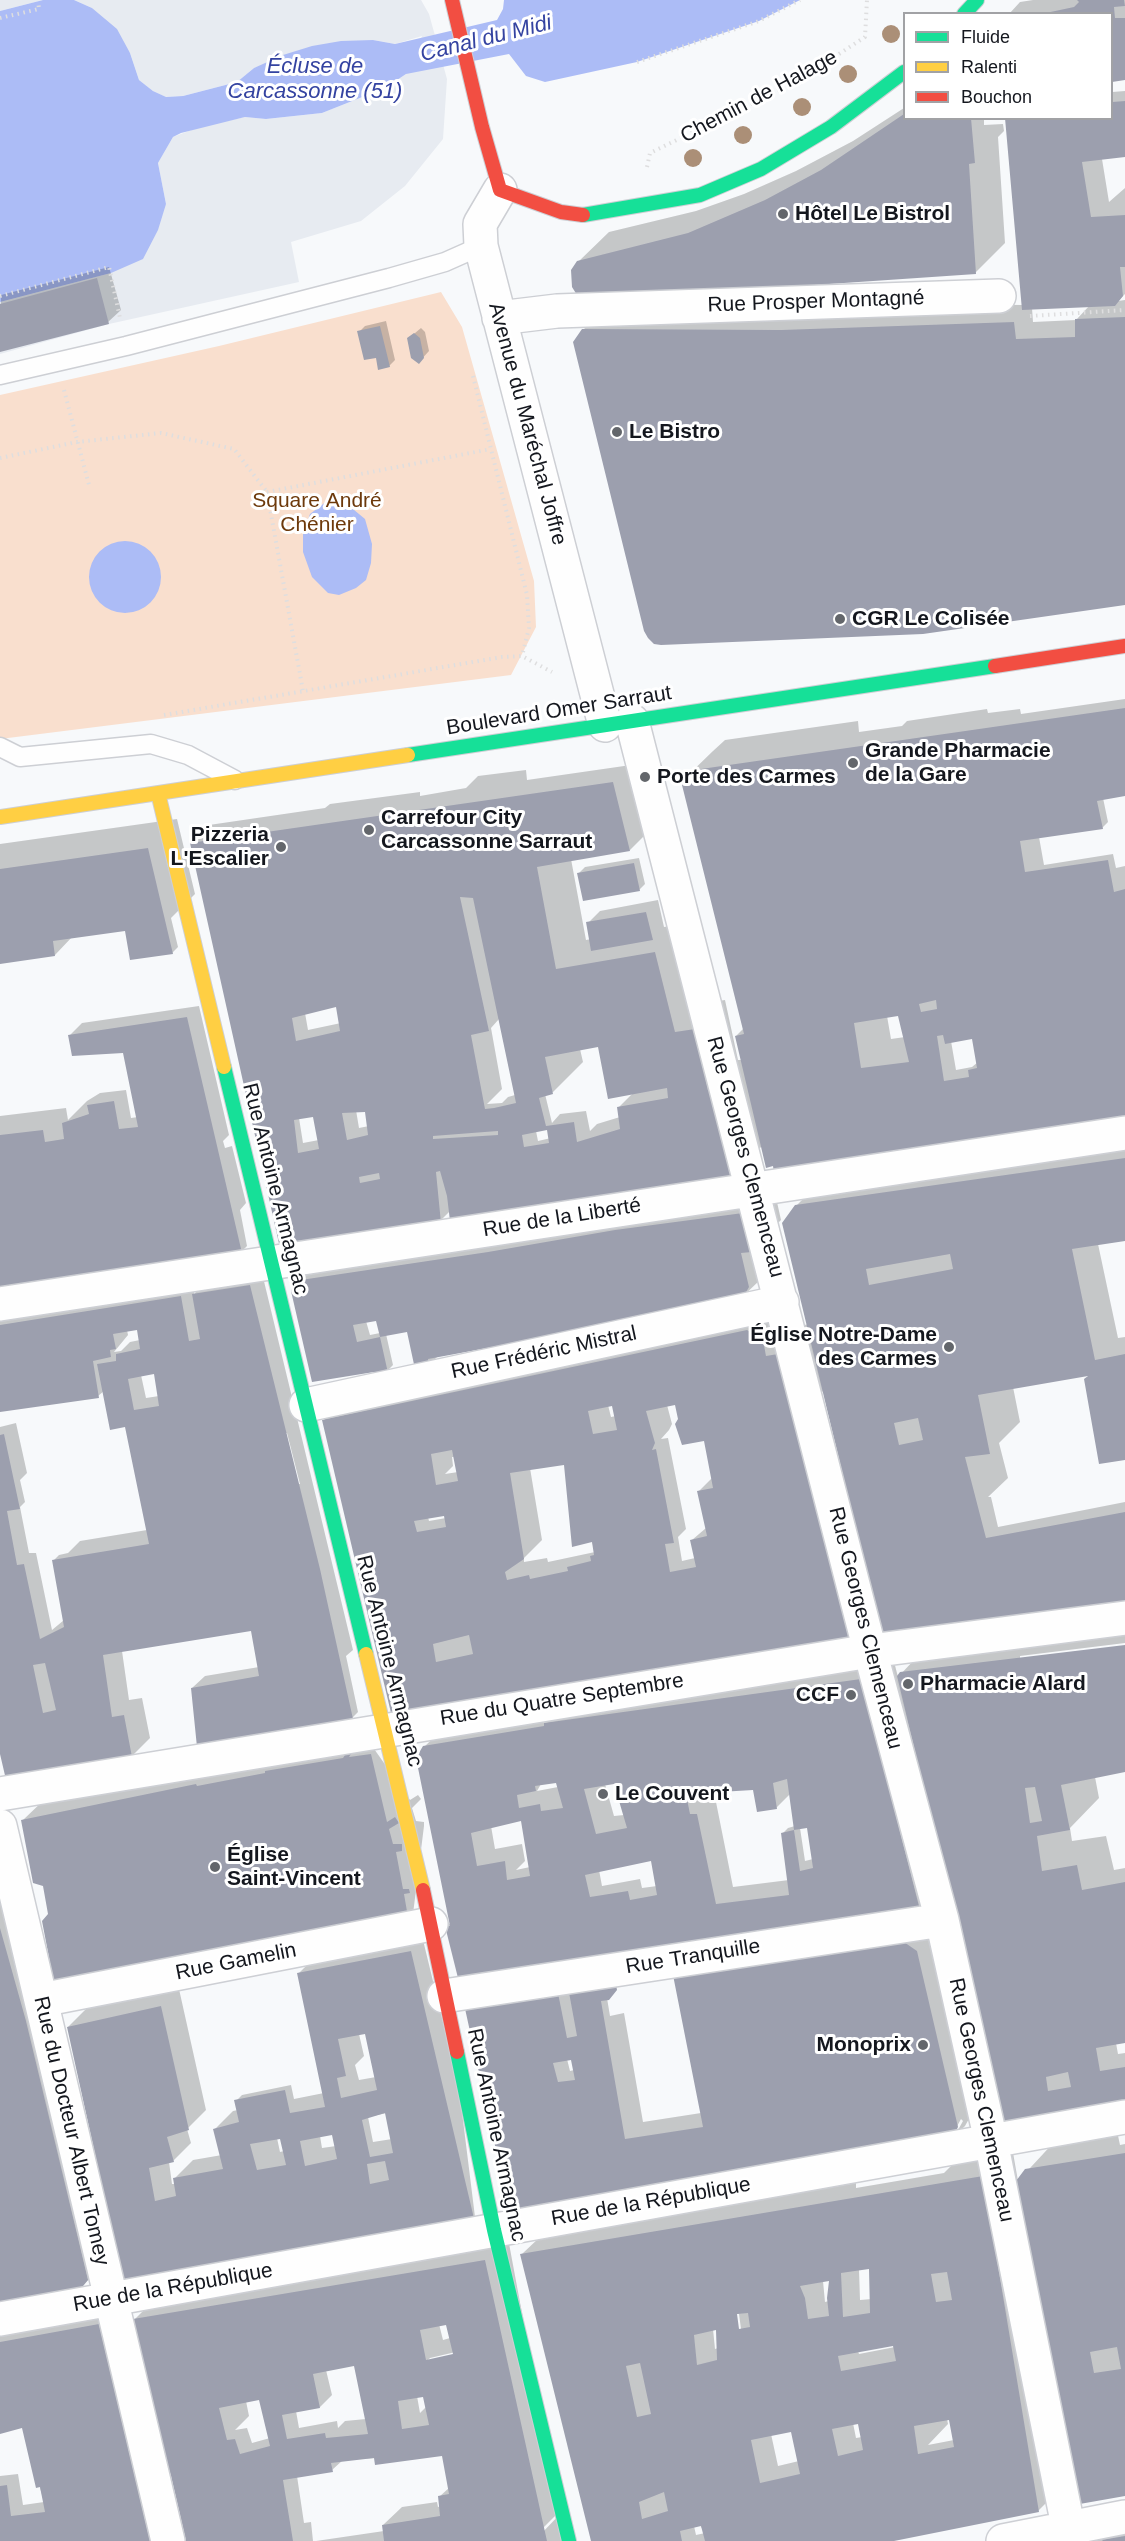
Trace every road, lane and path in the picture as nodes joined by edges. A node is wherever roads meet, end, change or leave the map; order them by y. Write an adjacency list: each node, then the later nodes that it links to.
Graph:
1 (452, 0): 11 (street)
2 (800, 0): 8 (path)
3 (867, 0): 10 (path, Chemin de Halage)
4 (977, 0): 6 (street)
5 (38, 1): 7 (path)
6 (966, 12)
7 (0, 18)
8 (637, 62)
9 (903, 73): 11 (street)
10 (650, 153)
11 (500, 190): 12 (street, Avenue du Maréchal Joffre)
12 (481, 246): 16 (street, Avenue du Maréchal Joffre); 17 (lane)
13 (0, 296): 17 (path)
14 (999, 296): 15 (path); 16 (street, Rue Prosper Montagné)
15 (1125, 310)
16 (499, 318): 29 (street, Avenue du Maréchal Joffre)
17 (126, 346): 19 (lane)
18 (471, 370): 22 (path)
19 (0, 375)
20 (67, 403): 21 (path)
21 (77, 442): 23 (path); 24 (path); 25 (path)
22 (491, 449): 25 (path); 27 (path)
23 (0, 458)
24 (89, 485)
25 (267, 492): 27 (path)
26 (1125, 646): 29 (street, Boulevard Omer Sarraut)
27 (303, 691): 28 (path)
28 (181, 713)
29 (618, 723): 31 (street, Boulevard Omer Sarraut); 35 (street, Rue Georges Clemenceau)
30 (0, 747): 31 (lane)
31 (236, 781): 32 (street, Boulevard Omer Sarraut)
32 (158, 793): 33 (street, Boulevard Omer Sarraut); 36 (street, Rue Antoine Armagnac)
33 (0, 817)
34 (1125, 1133): 35 (street, Rue de la Liberté)
35 (753, 1189): 36 (street, Rue de la Liberté); 37 (street, Rue Georges Clemenceau)
36 (271, 1263): 38 (street, Rue de la Liberté); 39 (street, Rue Antoine Armagnac)
37 (782, 1302): 39 (street, Rue Frédéric Mistral); 41 (street, Rue Georges Clemenceau)
38 (0, 1304)
39 (306, 1405): 42 (street, Rue Antoine Armagnac)
40 (1125, 1618): 41 (street, Rue du Quatre Septembre)
41 (870, 1651): 42 (street, Rue du Quatre Septembre); 45 (street, Rue Georges Clemenceau)
42 (384, 1729): 43 (street, Rue du Quatre Septembre); 46 (street, Rue Antoine Armagnac)
43 (0, 1794)
44 (0, 1826): 48 (street, Rue du Docteur Albert Tomey)
45 (942, 1920): 47 (street, Rue Tranquille); 50 (street, Rue Georges Clemenceau)
46 (431, 1924): 47 (street, Rue Antoine Armagnac); 48 (street, Rue Gamelin)
47 (444, 1995): 51 (street, Rue Antoine Armagnac)
48 (41, 2000): 52 (street, Rue du Docteur Albert Tomey)
49 (1125, 2117): 50 (street, Rue de la République)
50 (991, 2141): 51 (street, Rue de la République); 55 (street, Rue Georges Clemenceau)
51 (494, 2230): 52 (street, Rue de la République); 57 (street, Rue Antoine Armagnac)
52 (111, 2299): 53 (street, Rue de la République); 56 (street, Rue du Docteur Albert Tomey)
53 (0, 2319)
54 (1125, 2517): 55 (street)
55 (1069, 2535): 58 (street)
56 (168, 2541)
57 (569, 2541)
58 (1003, 2541)

